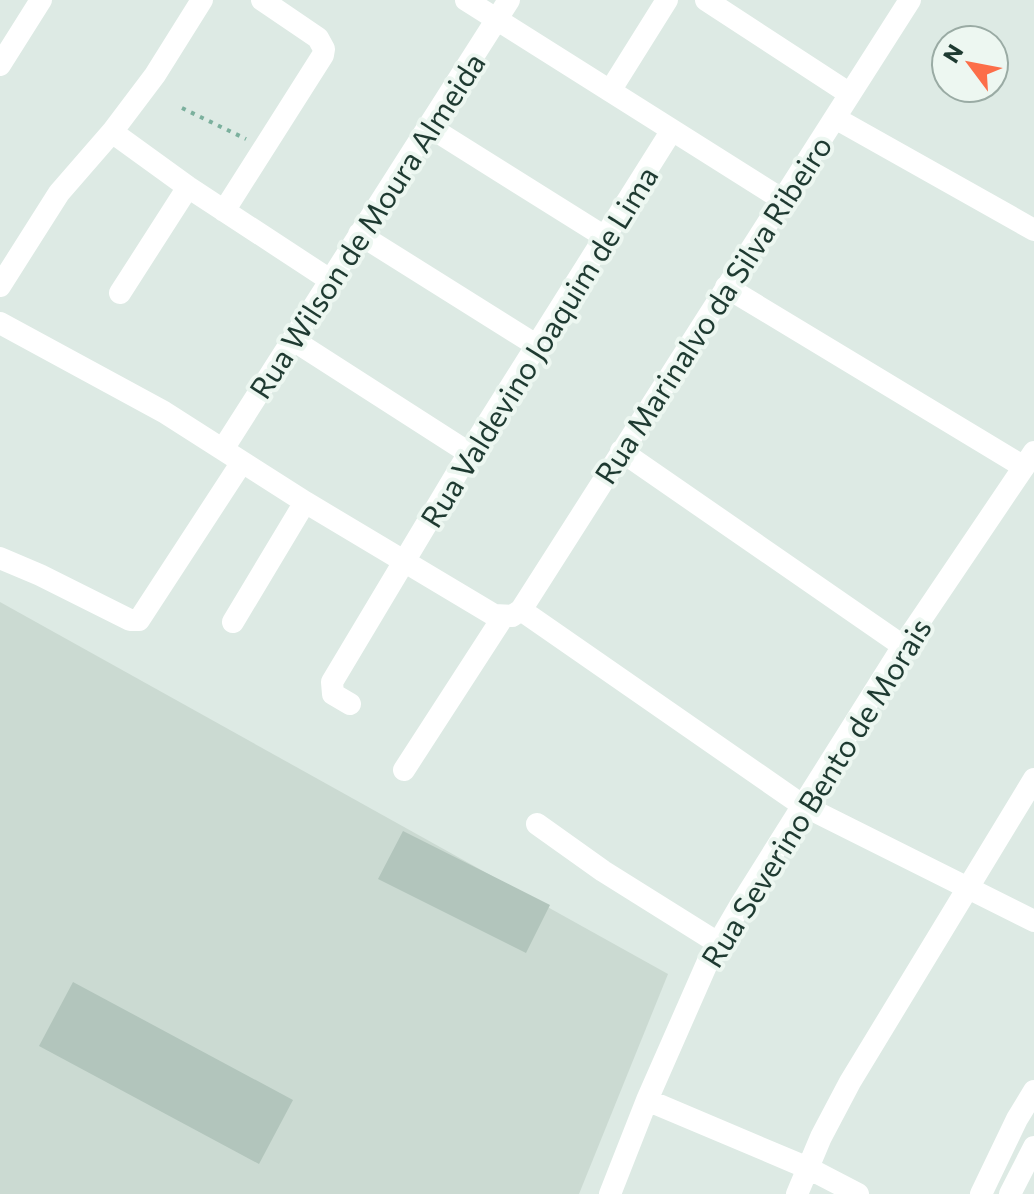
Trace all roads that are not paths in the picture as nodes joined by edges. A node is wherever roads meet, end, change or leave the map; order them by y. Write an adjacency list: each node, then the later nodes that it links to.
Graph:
1 (41, 0): 10 (street)
2 (202, 0): 16 (street)
3 (262, 0): 19 (street)
4 (466, 0): 9 (street)
5 (509, 0): 9 (street, Rua Wilson de Moura Almeida)
6 (667, 0): 11 (street)
7 (706, 0): 12 (street)
8 (910, 0): 12 (street, Rua Marinalvo da Silva Ribeiro)
9 (497, 19): 11 (street); 14 (street, Rua Wilson de Moura Almeida)
10 (0, 65)
11 (610, 91): 15 (street)
12 (850, 94): 13 (street, Rua Marinalvo da Silva Ribeiro)
13 (835, 118): 18 (street, Rua Marinalvo da Silva Ribeiro); 20 (street)
14 (428, 126): 21 (street, Rua Wilson de Moura Almeida); 22 (street)
15 (672, 130): 18 (street); 22 (street, Rua Valdevino Joaquim de Lima)
16 (112, 132): 17 (street); 24 (street)
17 (188, 187): 19 (street); 26 (street)
18 (783, 200): 25 (street, Rua Marinalvo da Silva Ribeiro)
19 (224, 211): 23 (street)
20 (1034, 230)
21 (359, 234): 23 (street, Rua Wilson de Moura Almeida); 29 (street)
22 (605, 237): 29 (street, Rua Valdevino Joaquim de Lima)
23 (330, 280): 28 (street, Rua Wilson de Moura Almeida)
24 (0, 286)
25 (726, 287): 31 (street, Rua Marinalvo da Silva Ribeiro); 33 (street)
26 (120, 293)
27 (0, 323): 30 (street)
28 (293, 340): 30 (street, Rua Wilson de Moura Almeida); 32 (street)
29 (536, 345): 32 (street, Rua Valdevino Joaquim de Lima)
30 (223, 449): 34 (street)
31 (621, 451): 38 (street, Rua Marinalvo da Silva Ribeiro); 40 (street)
32 (469, 453): 37 (street, Rua Valdevino Joaquim de Lima)
33 (1029, 459): 40 (street, Rua Severino Bento de Morais)
34 (242, 462): 35 (street); 36 (street)
35 (305, 502): 37 (street); 39 (street)
36 (0, 558)
37 (404, 561): 38 (street); 41 (street, Rua Valdevino Joaquim de Lima)
38 (512, 615): 42 (street, Rua Marinalvo da Silva Ribeiro); 44 (street)
39 (233, 622)
40 (903, 646): 44 (street, Rua Severino Bento de Morais)
41 (350, 704)
42 (404, 770)
43 (1034, 779): 46 (street)
44 (802, 805): 46 (street); 48 (street, Rua Severino Bento de Morais)
45 (537, 824): 48 (street)
46 (967, 887): 47 (street); 53 (street)
47 (1034, 921)
48 (718, 943): 50 (street, Rua Severino Bento de Morais)
49 (1034, 1091): 51 (street)
50 (647, 1100): 53 (street); 54 (street, Rua Severino Bento de Morais)
51 (1004, 1146): 52 (street); 57 (street)
52 (1032, 1152): 58 (street)
53 (808, 1168): 55 (street); 56 (street)
54 (610, 1194)
55 (797, 1194)
56 (858, 1194)
57 (981, 1194)
58 (1010, 1194)

